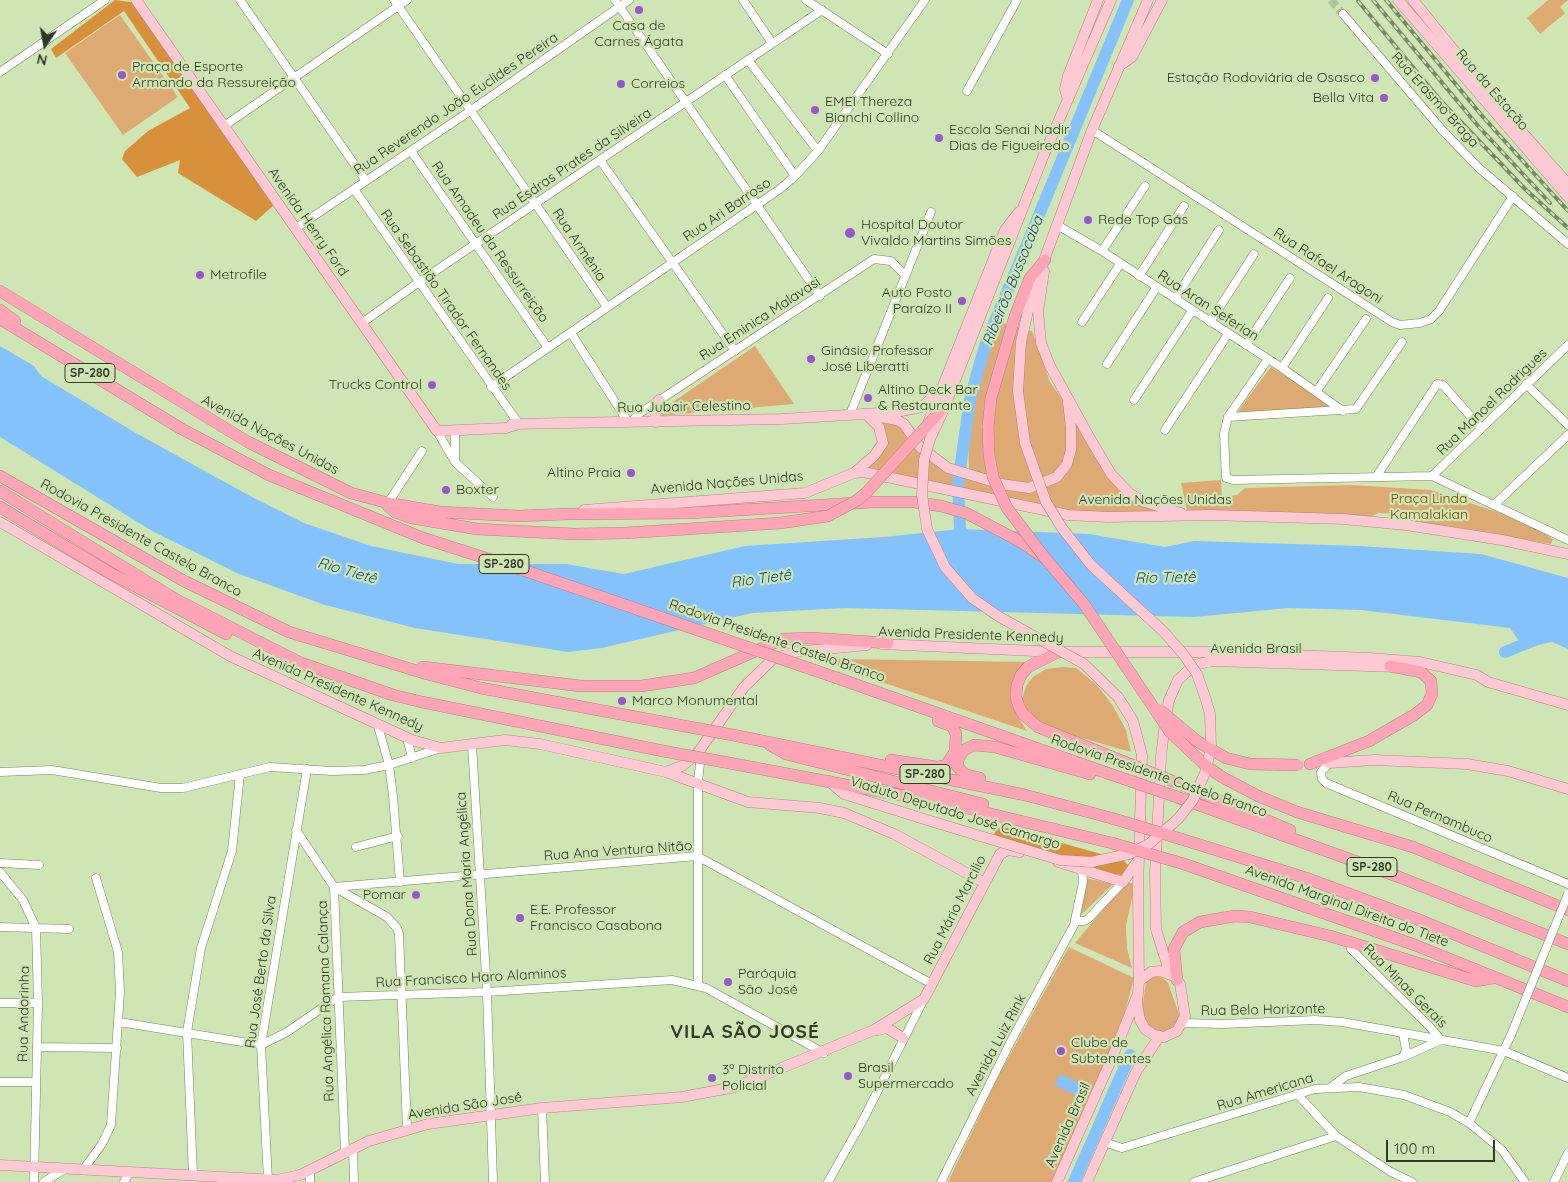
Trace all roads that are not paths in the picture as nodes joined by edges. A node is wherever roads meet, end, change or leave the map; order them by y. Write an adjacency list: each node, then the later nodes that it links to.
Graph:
1 (105, 0): 24 (street)
2 (136, 0): 31 (main road, Avenida Henry Ford)
3 (240, 0): 26 (street)
4 (407, 0): 16 (street)
5 (629, 0): 17 (street, Rua Reverendo João Euclides Pereira)
6 (743, 0): 20 (street)
7 (806, 0): 18 (street)
8 (925, 0): 21 (street, Rua Ari Barroso)
9 (1017, 0): 27 (street)
10 (1098, 0): 28 (main road)
11 (1111, 0): 28 (main road)
12 (1148, 0): 23 (main road)
13 (1162, 0): 23 (main road)
14 (1398, 0): 42 (main road, Rua da Estação)
15 (1413, 0): 38 (main road, Rua da Estação)
16 (396, 3): 26 (street); 30 (street, Rua Armênia)
17 (617, 3): 29 (street); 30 (street, Rua Reverendo João Euclides Pereira)
18 (822, 10): 20 (street, Rua Esdras Prates da Silveira); 21 (street)
19 (1343, 14): 41 (street, Rua Erasmo Braga)
20 (772, 44): 22 (street, Rua Esdras Prates da Silveira)
21 (888, 54): 34 (street, Rua Ari Barroso)
22 (748, 60): 25 (street, Rua Esdras Prates da Silveira); 34 (street)
23 (1119, 66): 32 (main road)
24 (0, 72)
25 (725, 75): 29 (street, Rua Esdras Prates da Silveira); 36 (street)
26 (294, 78): 31 (street); 37 (street)
27 (967, 91)
28 (1068, 100): 45 (main road)
29 (686, 102): 35 (street, Rua Esdras Prates da Silveira); 44 (street)
30 (470, 112): 33 (street, Rua Reverendo João Euclides Pereira); 43 (street, Rua Armênia)
31 (224, 126): 49 (main road, Avenida Henry Ford)
32 (1092, 130): 41 (street, Rua Rafael Aragoni); 48 (main road)
33 (411, 151): 37 (street, Rua Reverendo João Euclides Pereira); 51 (street, Rua Amadeu da Ressurreição)
34 (818, 151): 36 (street, Rua Ari Barroso)
35 (600, 160): 43 (street, Rua Esdras Prates da Silveira); 56 (street)
36 (796, 176): 44 (street, Rua Ari Barroso)
37 (366, 181): 40 (street, Rua Reverendo João Euclides Pereira)
38 (1568, 184)
39 (1145, 186): 53 (street)
40 (354, 189): 49 (street, Rua Reverendo João Euclides Pereira); 61 (street, Rua Sebastião Tirador Fernandes)
41 (1513, 196): 52 (street, Rua Erasmo Braga)
42 (1568, 197)
43 (536, 203): 51 (street, Rua Esdras Prates da Silveira); 67 (street, Rua Armênia)
44 (757, 204): 56 (street, Rua Ari Barroso); 64 (street)
45 (1024, 206): 89 (main road); 93 (main road, Avenida Brasil)
46 (1184, 206): 59 (street)
47 (931, 212): 58 (street)
48 (1057, 225): 53 (street, Rua Aran Seferian); 55 (main road)
49 (296, 228): 74 (main road, Avenida Henry Ford)
50 (1219, 230): 66 (street)
51 (476, 244): 61 (street, Rua Esdras Prates da Silveira); 81 (street, Rua Amadeu da Ressurreição)
52 (1568, 244)
53 (1102, 252): 57 (street, Rua Aran Seferian)
54 (1254, 254): 73 (street)
55 (1044, 260): 90 (main road); 124 (highway, bridge); 150 (main road, Viaduto Deputado José Camargo, bridge)
56 (673, 262): 67 (street, Rua Ari Barroso); 82 (street)
57 (1120, 264): 59 (street, Rua Aran Seferian); 72 (street)
58 (905, 275): 64 (street, Rua Eminica Malavasi); 95 (street)
59 (1139, 276): 62 (street, Rua Aran Seferian)
60 (1290, 278): 79 (street)
61 (419, 282): 74 (street, Rua Esdras Prates da Silveira); 87 (street, Rua Sebastião Tirador Fernandes)
62 (1156, 288): 66 (street, Rua Aran Seferian); 84 (street)
63 (0, 291): 116 (highway, Avenida Nações Unidas)
64 (820, 296): 82 (street, Rua Eminica Malavasi)
65 (1328, 298): 85 (street)
66 (1175, 299): 69 (street, Rua Aran Seferian)
67 (607, 307): 75 (street, Rua Ari Barroso)
68 (0, 310): 77 (highway)
69 (1192, 311): 73 (street, Rua Aran Seferian); 92 (street)
70 (0, 319): 77 (highway, Rodovia Presidente Castelo Branco / SP-280)
71 (1366, 319): 88 (street)
72 (1082, 322)
73 (1210, 322): 76 (street, Rua Aran Seferian)
74 (362, 323): 103 (main road, Avenida Henry Ford)
75 (571, 333): 81 (street, Rua Ari Barroso); 98 (street)
76 (1228, 334): 79 (street, Rua Aran Seferian); 105 (street)
77 (32, 338): 132 (highway, Rodovia Presidente Castelo Branco / SP-280, bridge)
78 (1402, 342): 94 (street)
79 (1246, 345): 83 (street, Rua Aran Seferian)
80 (1568, 345): 86 (street, Rua Manoel Rodrigues)
81 (548, 348): 87 (street, Rua Ari Barroso)
82 (735, 351): 91 (street, Rua Eminica Malavasi)
83 (1268, 359): 85 (street, Rua Aran Seferian); 97 (street)
84 (1107, 364)
85 (1282, 368): 88 (street, Rua Aran Seferian)
86 (1526, 384): 101 (street); 102 (street, Rua Manoel Rodrigues)
87 (491, 387): 100 (street, Rua Sebastião Tirador Fernandes)
88 (1316, 392): 94 (street, Rua Aran Seferian)
89 (940, 394): 95 (main road); 107 (main road)
90 (1067, 396): 107 (main road); 120 (main road)
91 (659, 400): 98 (street, Rua Eminica Malavasi); 99 (main road)
92 (1134, 400)
93 (946, 406): 116 (highway, bridge); 160 (main road, Avenida Brasil, bridge)
94 (1343, 411): 97 (street)
95 (850, 414): 96 (main road); 99 (main road, Rua Jubair Celestino)
96 (869, 417): 107 (main road); 110 (main road)
97 (1228, 417): 113 (street)
98 (630, 422): 99 (main road, Rua Jubair Celestino); 100 (main road, Rua Jubair Celestino)
99 (656, 422)
100 (519, 424): 103 (main road, Rua Jubair Celestino); 104 (main road, Rua Jubair Celestino)
101 (1568, 425)
102 (1480, 427): 112 (street, Rua Manoel Rodrigues); 113 (street)
103 (435, 428): 104 (main road, Rua Jubair Celestino); 109 (street, Avenida Henry Ford)
104 (455, 430): 109 (street)
105 (1165, 430)
106 (1568, 435): 117 (street)
107 (920, 447)
108 (422, 451): 116 (street)
109 (455, 462): 115 (street, Avenida Henry Ford)
110 (854, 473): 119 (main road, Avenida Nações Unidas); 120 (main road, Avenida Nações Unidas)
111 (0, 476): 128 (highway, Rodovia Presidente Castelo Branco / SP-280)
112 (1432, 476): 113 (street); 117 (street)
113 (1376, 477)
114 (0, 491): 126 (highway)
115 (493, 496)
116 (385, 502): 119 (highway, Avenida Nações Unidas)
117 (1494, 505): 122 (street)
118 (0, 507): 126 (highway)
119 (567, 514): 124 (highway, bridge)
120 (1191, 516): 123 (main road, Avenida Nações Unidas)
121 (0, 522): 134 (main road, Avenida Presidente Kennedy)
122 (1568, 540)
123 (1568, 554)
124 (1045, 558): 131 (highway, bridge)
125 (888, 643): 127 (main road, Avenida Presidente Kennedy); 128 (highway); 139 (main road, Avenida Presidente Kennedy)
126 (261, 644): 150 (highway, bridge)
127 (1058, 652): 130 (main road, Avenida Presidente Kennedy); 158 (highway, bridge)
128 (384, 661): 136 (highway, Rodovia Presidente Castelo Branco / SP-280, bridge)
129 (1390, 666): 130 (main road, Avenida Brasil); 143 (highway); 182 (main road, Avenida Brasil)
130 (1488, 682): 133 (main road, Avenida Presidente Kennedy)
131 (1147, 700): 143 (highway, bridge); 175 (highway, bridge)
132 (910, 703): 142 (highway); 148 (highway, Rodovia Presidente Castelo Branco / SP-280)
133 (1568, 704)
134 (378, 726): 135 (main road, Avenida Presidente Kennedy); 144 (street)
135 (407, 738): 138 (main road, Avenida Presidente Kennedy); 140 (street)
136 (762, 741): 142 (highway, Rodovia Presidente Castelo Branco / SP-280); 154 (highway)
137 (472, 744): 138 (main road, Avenida Presidente Kennedy); 147 (main road, Avenida Presidente Kennedy); 165 (street, Rua Dona Maria Angélica)
138 (441, 748): 140 (street)
139 (702, 749): 147 (main road, Avenida Presidente Kennedy); 151 (street)
140 (412, 758): 144 (street)
141 (1329, 763): 143 (highway); 152 (main road); 170 (street, Rua Pernambuco)
142 (880, 764): 153 (highway, Rodovia Presidente Castelo Branco / SP-280)
143 (1310, 764)
144 (389, 765): 145 (street); 156 (street)
145 (307, 769): 149 (street); 155 (street, Rua José Berto da Silva)
146 (0, 772): 149 (street)
147 (666, 772): 151 (main road)
148 (1106, 772): 153 (highway); 158 (highway, Rodovia Presidente Castelo Branco / SP-280, bridge)
149 (240, 774): 199 (street)
150 (829, 781): 154 (highway)
151 (698, 782): 159 (street); 169 (main road)
152 (1568, 789)
153 (1025, 795): 185 (highway, Rodovia Presidente Castelo Branco / SP-280, bridge)
154 (1035, 823): 183 (highway, Avenida Marginal Direita do Tiete, bridge)
155 (296, 830): 172 (street, Rua Angélica Romana Calança); 204 (street, Rua José Berto da Silva)
156 (398, 836): 157 (street); 167 (street)
157 (356, 847)
158 (1332, 853): 180 (highway, Rodovia Presidente Castelo Branco / SP-280)
159 (697, 856): 165 (street, Rua Ana Ventura Nitão); 186 (street, Rua Ana Ventura Nitão); 187 (street)
160 (1139, 859): 168 (main road); 184 (main road, Avenida Brasil)
161 (0, 863): 162 (street)
162 (39, 865)
163 (1082, 869): 168 (main road, Rua Mário Marcilio); 169 (main road, Rua Mário Marcilio); 176 (street, Avenida Luiz Rink)
164 (0, 872): 178 (street, Rua Andorinha)
165 (481, 875): 167 (street, Rua Ana Ventura Nitão); 188 (street, Rua Dona Maria Angélica)
166 (96, 878): 196 (street)
167 (400, 882): 171 (street, Rua Ana Ventura Nitão)
168 (1123, 882): 176 (street)
169 (985, 883): 186 (main road, Rua Mário Marcilio)
170 (1568, 884)
171 (355, 886): 172 (street, Rua Ana Ventura Nitão); 174 (street)
172 (334, 887): 174 (street); 191 (street, Rua Angélica Romana Calança)
173 (1568, 894): 207 (street, bridge)
174 (351, 897): 189 (street)
175 (1568, 910)
176 (1075, 921): 241 (street, Avenida Luiz Rink)
177 (0, 927): 178 (street)
178 (36, 928): 179 (street); 194 (street, Rua Andorinha)
179 (69, 928)
180 (1568, 944)
181 (1351, 950): 203 (street, Rua Minas Gerais)
182 (1174, 976): 183 (highway); 184 (main road); 197 (main road, Avenida Brasil)
183 (1494, 978): 195 (highway, Avenida Marginal Direita do Tiete)
184 (1139, 981): 190 (main road, Avenida Brasil)
185 (1568, 981)
186 (932, 984): 192 (main road, Rua Mário Marcilio)
187 (698, 985): 188 (street, Rua Francisco Haro Alaminos); 208 (street, Rua Francisco Haro Alaminos)
188 (487, 992): 189 (street, Rua Francisco Haro Alaminos); 216 (street, Rua Dona Maria Angélica)
189 (403, 994): 191 (street, Rua Francisco Haro Alaminos); 218 (street)
190 (1137, 996): 201 (main road, Avenida Brasil); 242 (main road, Avenida Brasil)
191 (338, 997): 204 (street); 221 (street, Rua Angélica Romana Calança)
192 (924, 999): 198 (main road, Avenida São José); 202 (street, Rua Mário Marcilio)
193 (0, 1002): 194 (street)
194 (38, 1003): 205 (street, Rua Andorinha)
195 (1568, 1007)
196 (118, 1022): 199 (street); 206 (street)
197 (1183, 1023): 200 (street, Rua Belo Horizonte); 201 (main road)
198 (874, 1030): 202 (main road); 208 (main road, Avenida São José)
199 (187, 1032): 204 (street); 229 (street)
200 (1403, 1033): 203 (street, Rua Belo Horizonte); 209 (street)
201 (1159, 1037): 220 (main road)
202 (903, 1038): 240 (street, Rua Mário Marcilio)
203 (1440, 1040): 207 (street, Rua Belo Horizonte); 209 (street)
204 (261, 1045): 232 (street, Rua José Berto da Silva)
205 (37, 1047): 206 (street); 212 (street, Rua Andorinha)
206 (116, 1048): 226 (street)
207 (1504, 1051): 210 (street, Rua Belo Horizonte); 217 (street)
208 (824, 1053): 215 (main road, Avenida São José)
209 (1404, 1057): 213 (street)
210 (1568, 1078)
211 (0, 1082): 212 (street)
212 (35, 1082): 224 (street, Rua Andorinha)
213 (1331, 1087): 214 (street, Rua Americana); 217 (street, Rua Americana)
214 (1297, 1094): 219 (street); 220 (street, Rua Americana)
215 (542, 1108): 216 (main road, Avenida São José); 239 (street)
216 (491, 1114): 218 (main road, Avenida São José); 238 (street, Rua Dona Maria Angélica)
217 (1469, 1122): 246 (street, Rua Americana)
218 (407, 1128): 221 (main road, Avenida São José)
219 (1336, 1136): 244 (street); 245 (street)
220 (1104, 1142): 243 (main road)
221 (349, 1150): 227 (main road, Avenida São José); 237 (street, Rua Angélica Romana Calança)
222 (1568, 1153): 247 (street)
223 (0, 1165): 224 (main road, Avenida São José)
224 (35, 1168): 225 (main road, Avenida São José); 233 (street, Rua Andorinha)
225 (63, 1170): 226 (main road, Avenida São José); 234 (street)
226 (83, 1170): 228 (main road, Avenida São José)
227 (310, 1171): 232 (main road, Avenida São José); 236 (street)
228 (130, 1172): 230 (main road, Avenida São José); 235 (street)
229 (193, 1175): 230 (main road, Avenida São José); 231 (main road, Avenida São José)
230 (146, 1177)
231 (237, 1180): 232 (main road, Avenida São José)
232 (268, 1180)
233 (34, 1182)
234 (44, 1182)
235 (124, 1182)
236 (310, 1182)
237 (354, 1182)
238 (493, 1182)
239 (545, 1182)
240 (828, 1182)
241 (941, 1182)
242 (1057, 1182)
243 (1087, 1182)
244 (1194, 1182)
245 (1412, 1182)
246 (1525, 1182)
247 (1554, 1182)

